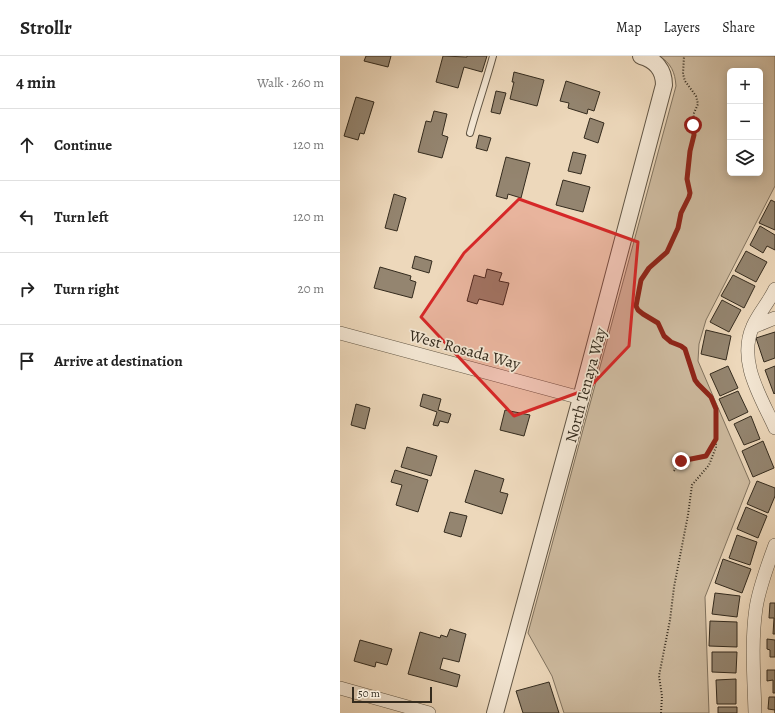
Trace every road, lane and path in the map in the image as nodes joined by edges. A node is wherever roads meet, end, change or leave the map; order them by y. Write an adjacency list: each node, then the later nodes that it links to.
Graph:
1 (493, 56): 4 (lane)
2 (684, 56): 11 (path)
3 (646, 58): 9 (street, North Tenaya Way)
4 (470, 133)
5 (775, 289): 7 (street)
6 (775, 318): 7 (street)
7 (753, 326): 10 (street)
8 (340, 333): 9 (street, West Rosada Way)
9 (581, 398): 16 (street, North Tenaya Way)
10 (775, 428)
11 (716, 439): 12 (path); 17 (path)
12 (674, 471)
13 (775, 545): 18 (street)
14 (340, 688): 15 (street)
15 (429, 713)
16 (495, 713)
17 (661, 713)
18 (755, 713)

